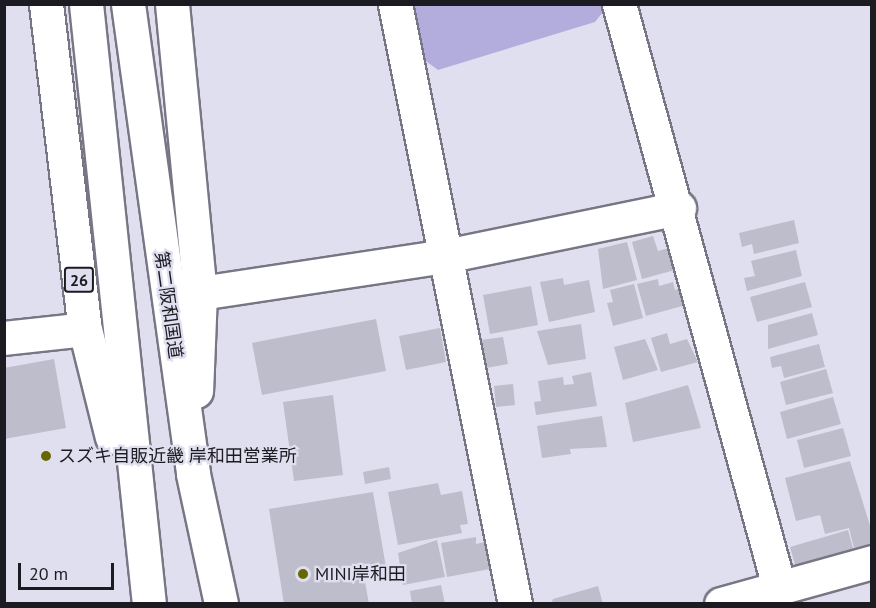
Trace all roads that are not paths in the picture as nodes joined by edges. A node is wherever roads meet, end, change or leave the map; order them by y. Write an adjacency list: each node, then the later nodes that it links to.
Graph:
1 (46, 4): 10 (main road, 26)
2 (86, 4): 13 (main road, 26)
3 (128, 4): 12 (main road, 第二阪和国道)
4 (172, 4): 9 (main road)
5 (395, 4): 8 (main road)
6 (619, 4): 7 (main road)
7 (679, 208): 8 (main road); 15 (main road)
8 (445, 256): 9 (main road); 18 (main road)
9 (200, 292): 12 (main road)
10 (85, 329): 11 (main road); 13 (main road, 26)
11 (4, 338)
12 (193, 474): 17 (main road, 第二阪和国道)
13 (140, 550): 16 (main road, 26)
14 (872, 562): 15 (main road)
15 (779, 587): 19 (main road)
16 (149, 603)
17 (221, 603)
18 (515, 603)
19 (726, 603)

